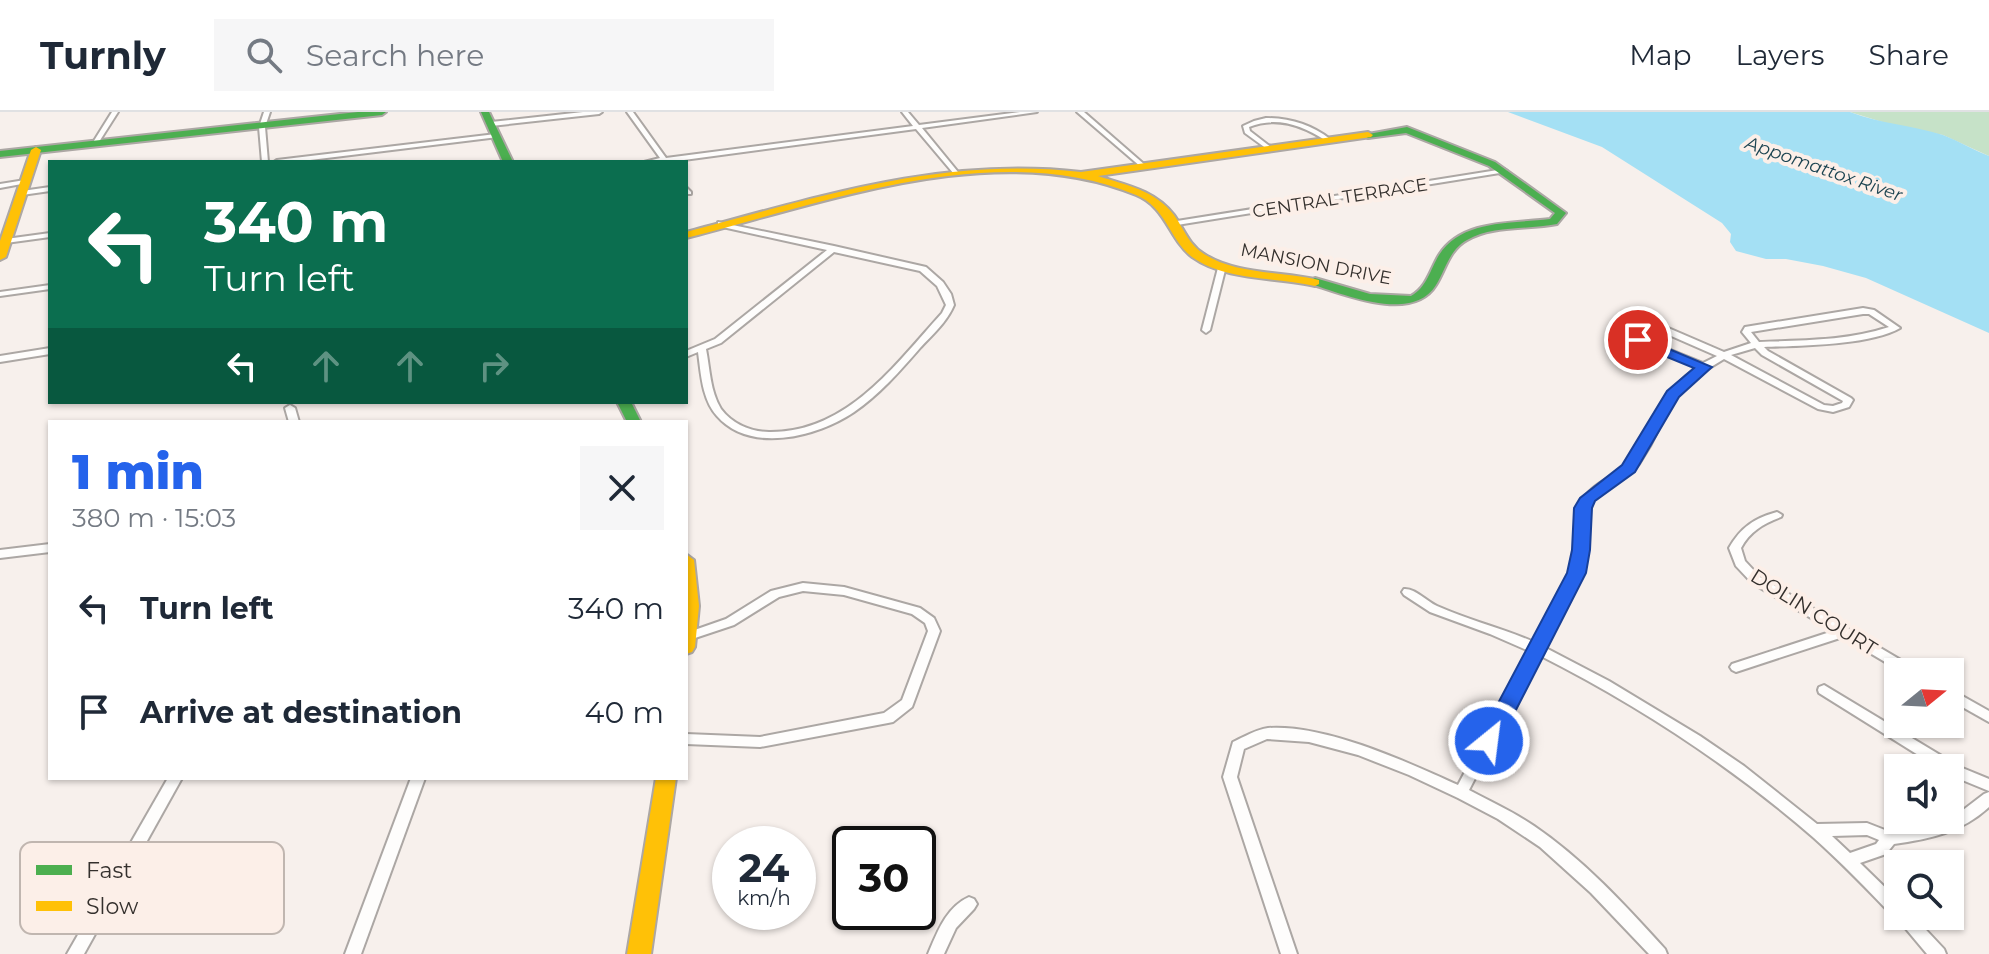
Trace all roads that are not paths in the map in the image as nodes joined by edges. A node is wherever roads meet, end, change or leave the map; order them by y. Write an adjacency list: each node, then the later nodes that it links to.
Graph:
1 (115, 112): 12 (street)
2 (382, 112): 8 (street)
3 (599, 112): 9 (street)
4 (630, 112): 19 (street)
5 (905, 112): 10 (street)
6 (1034, 112): 10 (street)
7 (1080, 112): 21 (street)
8 (265, 119): 12 (street); 16 (street)
9 (491, 124): 17 (street); 18 (street)
10 (918, 127): 20 (street); 23 (street)
11 (1327, 139): 13 (street, MANSION DRIVE); 13 (street); 22 (street, MANSION DRIVE)
12 (95, 144): 14 (street)
13 (1269, 148): 21 (street, MANSION DRIVE)
14 (36, 150): 15 (street); 26 (street)
15 (0, 154)
16 (265, 160)
17 (288, 160)
18 (507, 160)
19 (665, 160)
20 (673, 160)
21 (1143, 166): 24 (street, MANSION DRIVE)
22 (1504, 171): 28 (street, CENTRAL TERRACE); 34 (street, MANSION DRIVE)
23 (956, 173): 24 (street, MANSION DRIVE); 29 (street, MANSION DRIVE)
24 (1081, 175): 28 (street, MANSION DRIVE)
25 (0, 186): 26 (street)
26 (23, 188): 27 (street); 33 (street)
27 (48, 189)
28 (1177, 223): 34 (street, MANSION DRIVE)
29 (721, 224): 30 (street, MANSION DRIVE); 32 (street)
30 (688, 234)
31 (48, 236): 33 (street)
32 (834, 248): 41 (street); 41 (street)
33 (3, 249)
34 (1222, 266): 38 (street)
35 (48, 289): 36 (street)
36 (0, 296)
37 (1656, 326): 44 (street)
38 (1206, 330)
39 (1638, 340): 46 (street)
40 (1758, 345): 40 (street); 44 (street); 44 (street)
41 (702, 350): 43 (street)
42 (48, 351): 45 (street)
43 (688, 354)
44 (1726, 356): 46 (street)
45 (0, 359)
46 (1705, 367): 57 (street)
47 (290, 408): 48 (street)
48 (293, 420)
49 (1777, 515): 55 (street, DOLIN COURT)
50 (48, 548): 51 (street)
51 (0, 554)
52 (688, 583): 54 (street)
53 (1408, 592): 57 (street)
54 (688, 630)
55 (1844, 632): 58 (street, DOLIN COURT); 59 (street)
56 (688, 642): 63 (street)
57 (1539, 649): 68 (street); 70 (street)
58 (1888, 658)
59 (1736, 667)
60 (1824, 690): 67 (street)
61 (1964, 702): 62 (street)
62 (1989, 717)
63 (688, 739)
64 (174, 780): 72 (street)
65 (417, 780): 79 (street)
66 (666, 780): 80 (street)
67 (1989, 785)
68 (1462, 791): 82 (street); 83 (street)
69 (1989, 798): 71 (street)
70 (1816, 830): 71 (street); 73 (street)
71 (1890, 838): 73 (street)
72 (139, 842)
73 (1849, 860): 74 (street)
74 (1884, 896)
75 (969, 904): 81 (street)
76 (1916, 930): 84 (street)
77 (86, 934): 78 (street)
78 (75, 954)
79 (353, 954)
80 (639, 954)
81 (936, 954)
82 (1289, 954)
83 (1659, 954)
84 (1938, 954)

